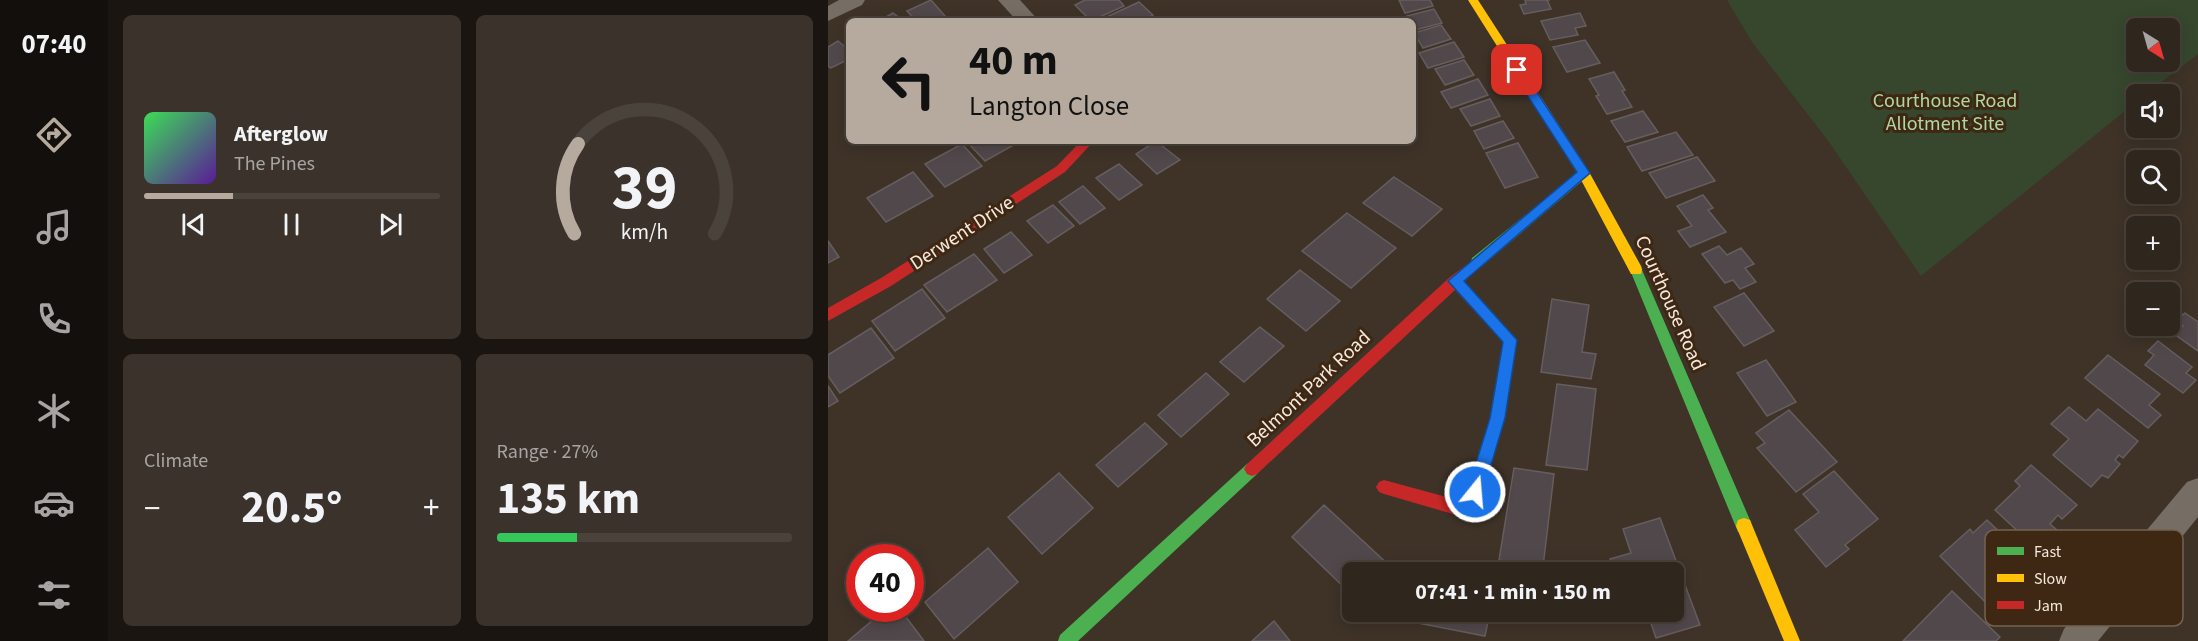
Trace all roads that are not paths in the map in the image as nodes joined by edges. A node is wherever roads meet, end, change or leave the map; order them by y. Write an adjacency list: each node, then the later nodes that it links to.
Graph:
1 (855, 0): 4 (street)
2 (1008, 0): 5 (street)
3 (1473, 0): 7 (street, Courthouse Road)
4 (828, 14)
5 (1026, 18)
6 (1085, 144): 9 (street, Derwent Drive)
7 (1584, 173): 8 (street, Belmont Park Road); 15 (street, Courthouse Road)
8 (1455, 281): 10 (street); 14 (street, Belmont Park Road)
9 (828, 315)
10 (1384, 487)
11 (2198, 493): 12 (street)
12 (2168, 530)
13 (2088, 626): 16 (street)
14 (1066, 641)
15 (1792, 641)
16 (2076, 641)

